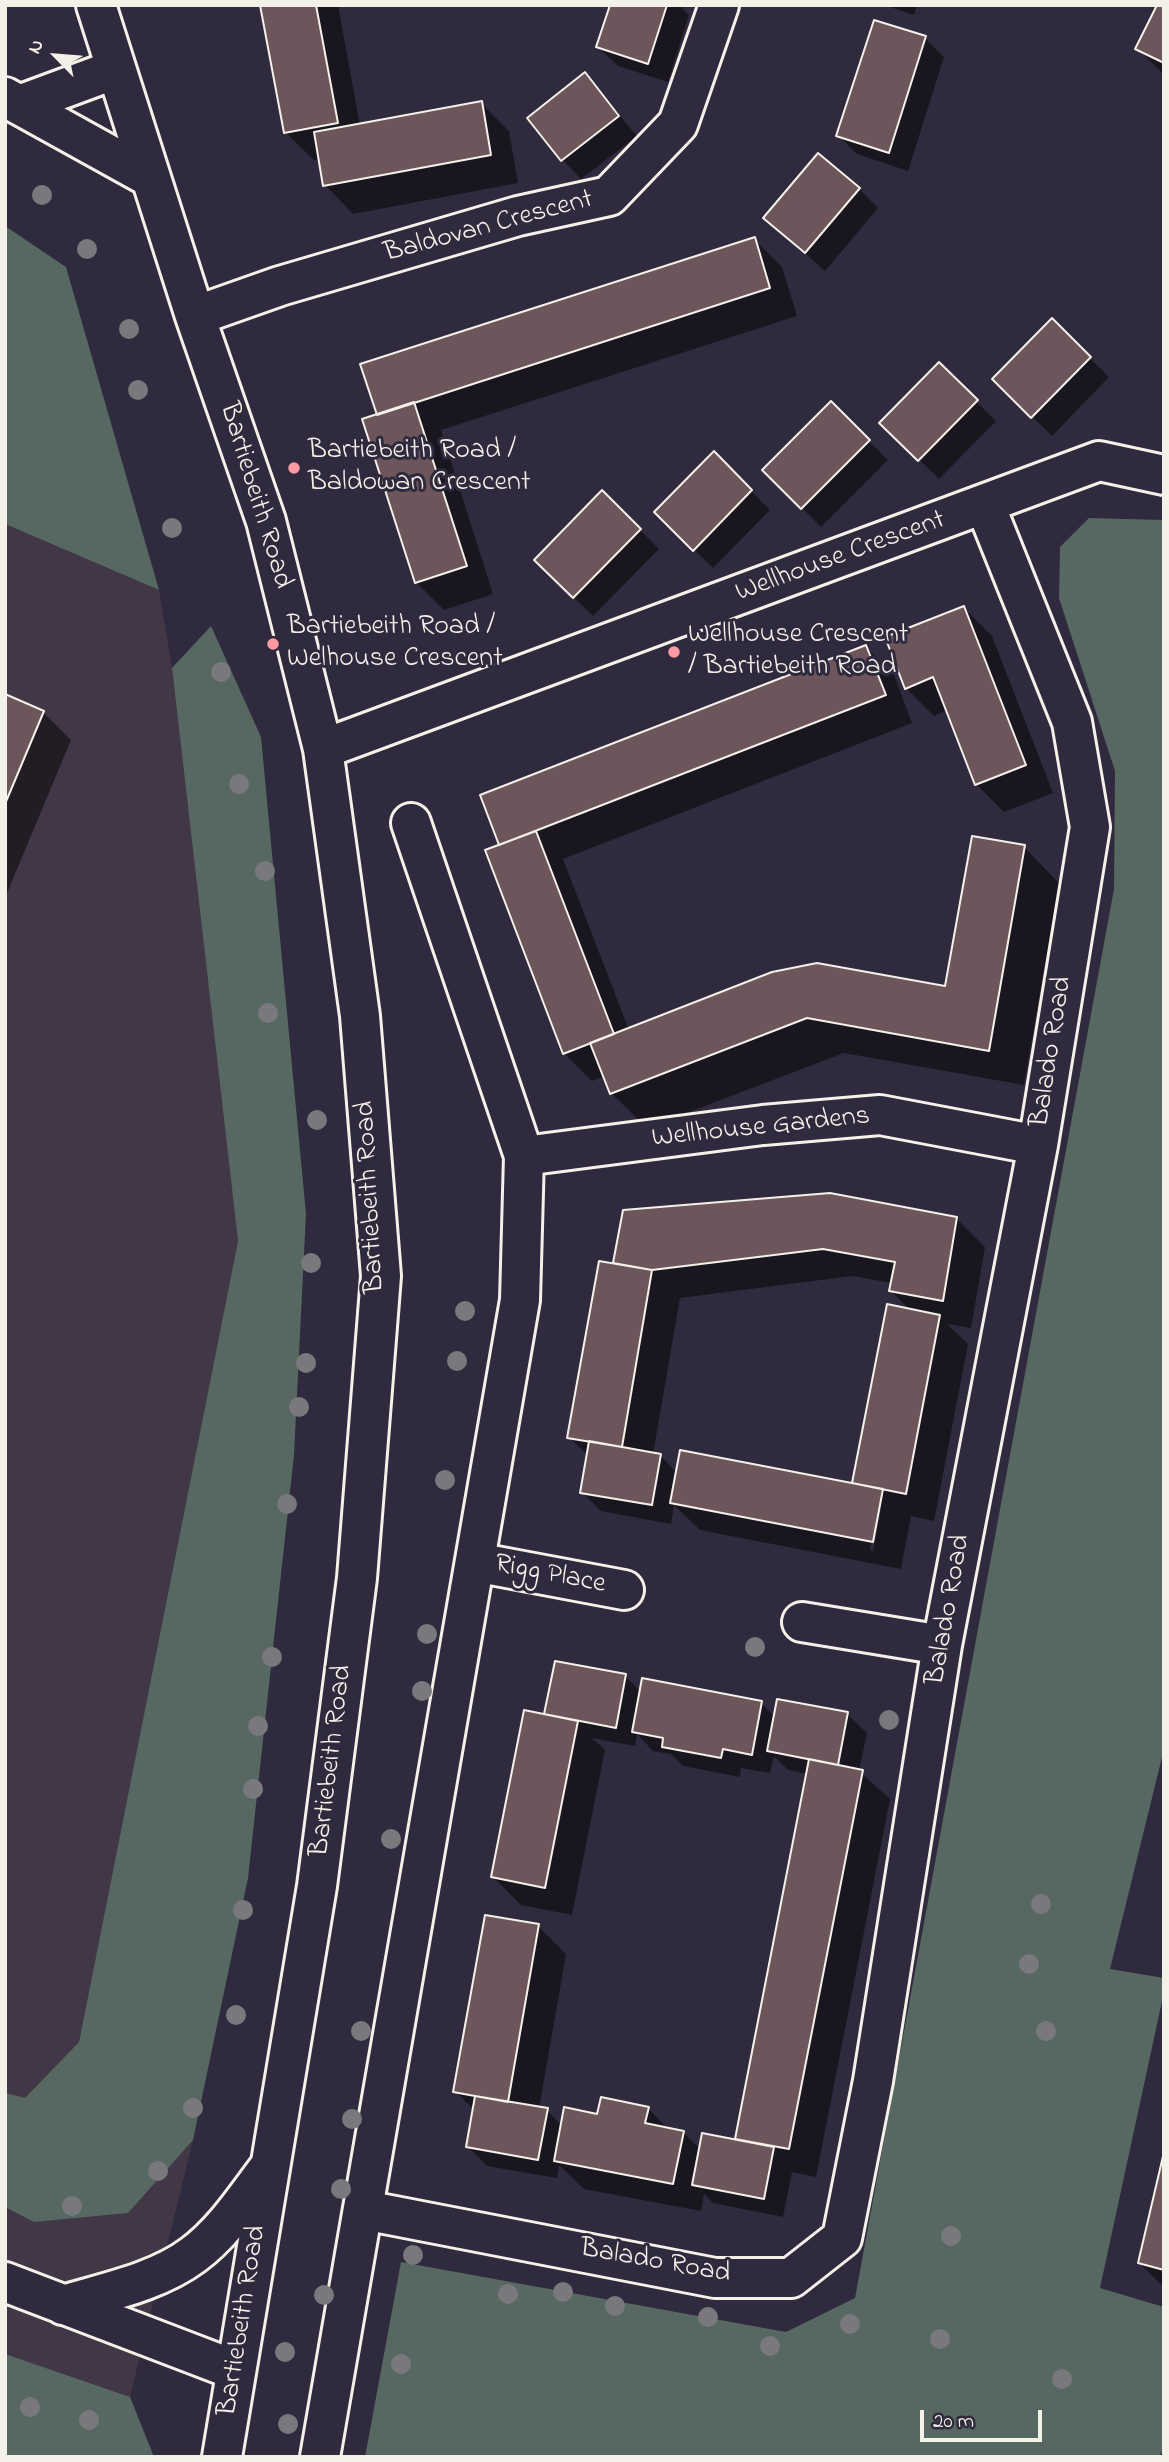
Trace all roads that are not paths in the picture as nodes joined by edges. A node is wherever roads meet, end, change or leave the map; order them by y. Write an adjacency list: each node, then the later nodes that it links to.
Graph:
1 (96, 5): 3 (street, Bartiebeith Road)
2 (719, 5): 6 (street, Baldovan Crescent)
3 (116, 69): 4 (street); 5 (street, Bartiebeith Road)
4 (12, 101): 5 (street)
5 (151, 178): 6 (street, Bartiebeith Road)
6 (195, 316): 9 (street, Bartiebeith Road)
7 (1164, 474): 8 (street, Wellhouse Crescent)
8 (985, 505): 9 (street, Wellhouse Crescent); 11 (street, Balado Road)
9 (323, 749): 17 (street, Bartiebeith Road)
10 (411, 823): 12 (street)
11 (1038, 1145): 12 (street, Wellhouse Gardens); 16 (street, Balado Road)
12 (524, 1156): 13 (street)
13 (475, 1562): 14 (street, Rigg Place); 18 (street)
14 (624, 1590)
15 (802, 1622): 16 (street)
16 (942, 1645): 18 (street, Balado Road)
17 (270, 2166): 20 (street); 21 (street, Bartiebeith Road)
18 (364, 2210): 23 (street)
19 (5, 2282): 20 (street)
20 (63, 2305): 21 (street)
21 (235, 2370): 22 (street, Bartiebeith Road)
22 (222, 2457)
23 (320, 2457)

